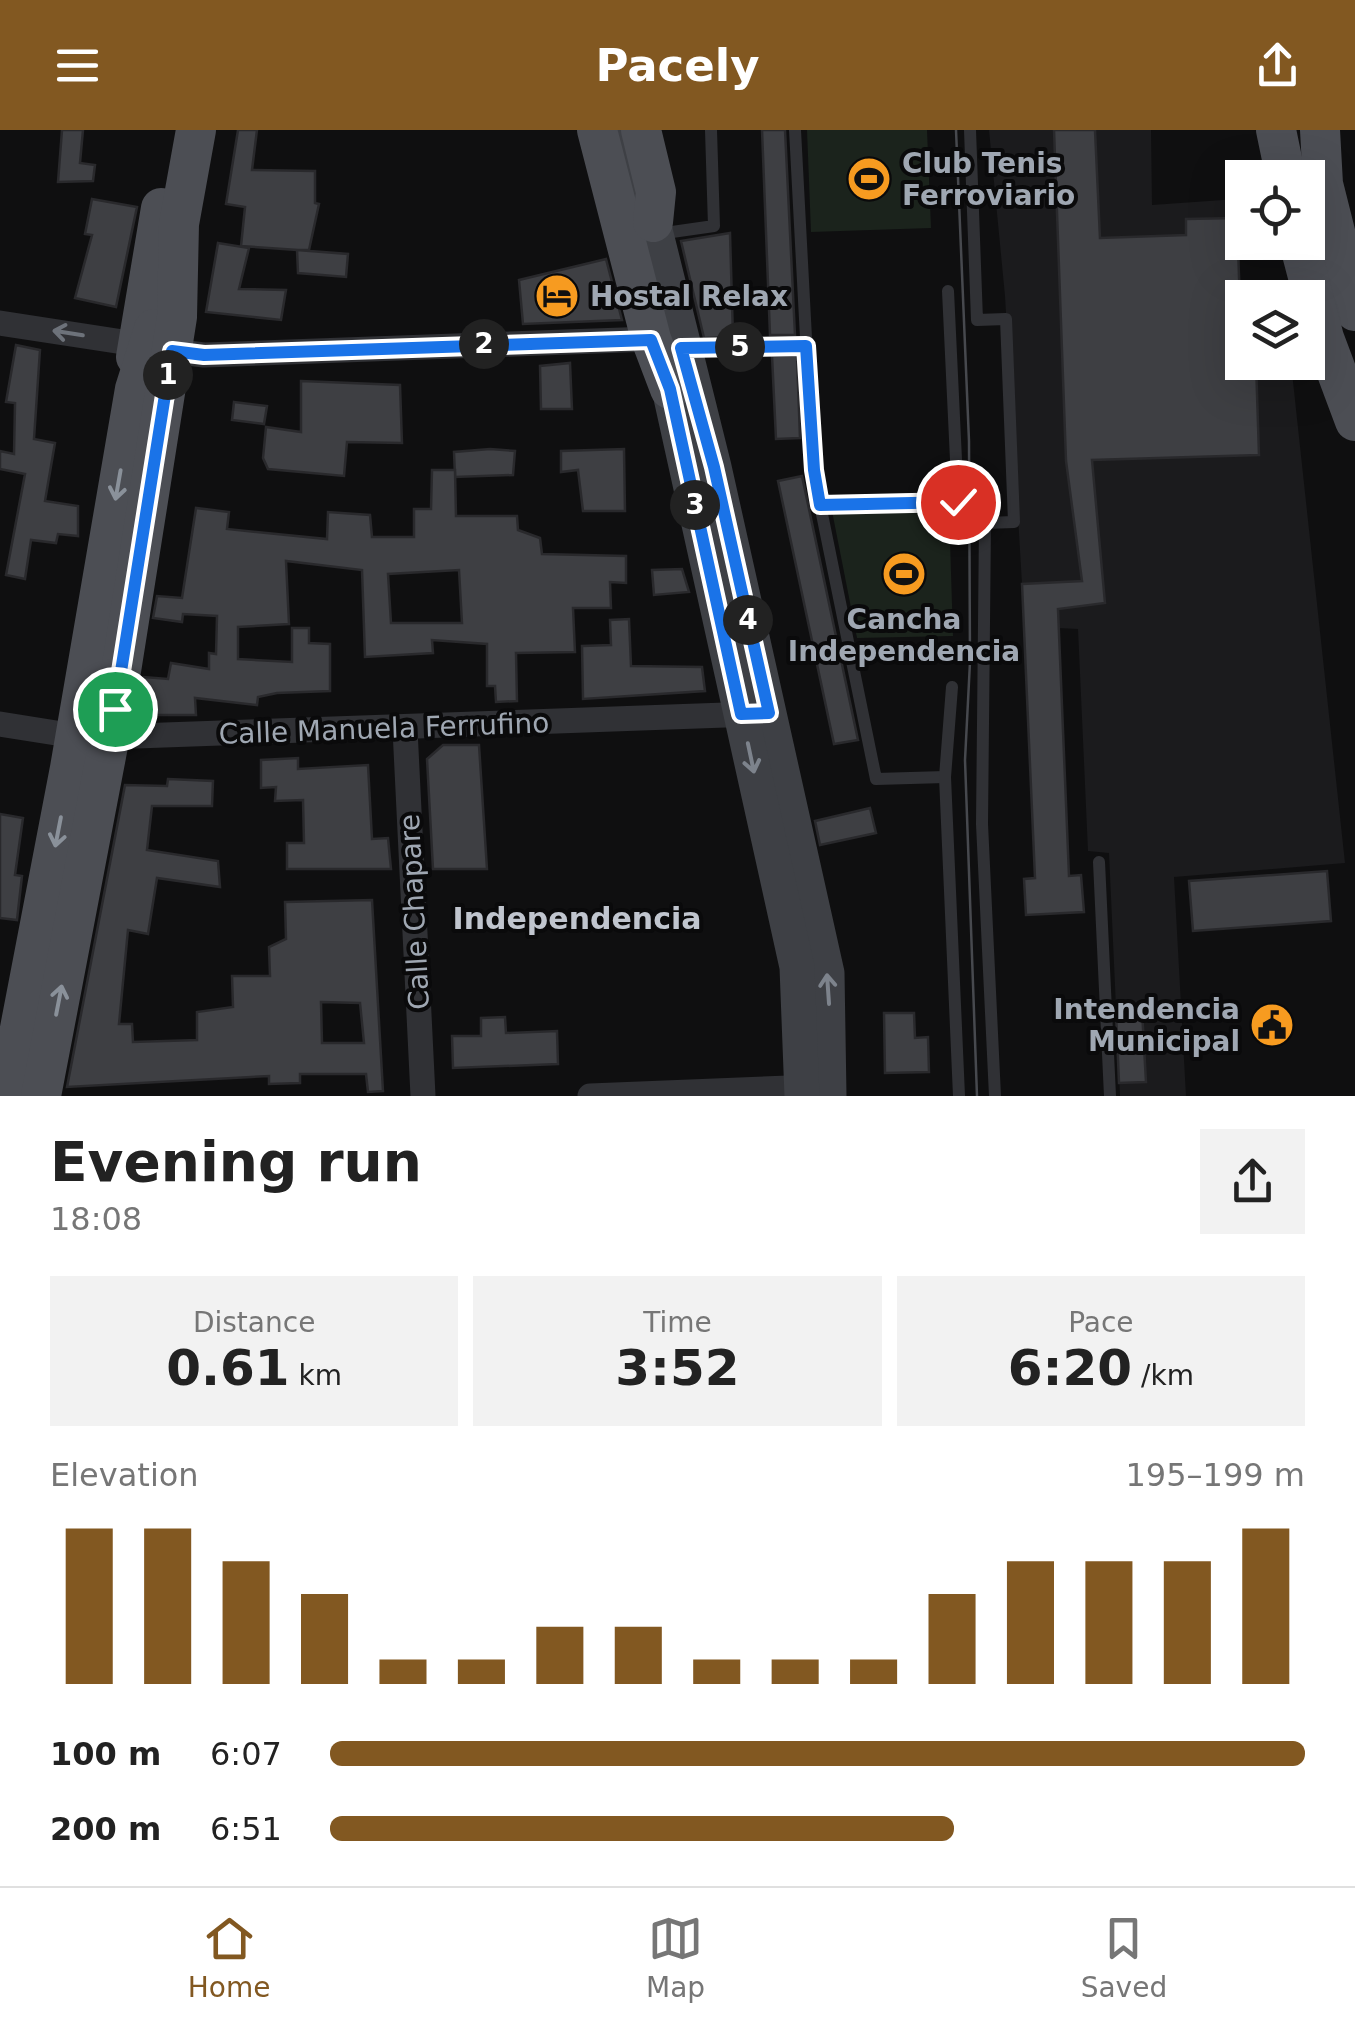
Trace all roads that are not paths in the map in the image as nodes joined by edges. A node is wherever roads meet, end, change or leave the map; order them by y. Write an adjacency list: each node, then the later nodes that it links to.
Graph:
1 (175, 130): 26 (main road)
2 (196, 130): 19 (main road)
3 (218, 130): 26 (main road)
4 (597, 130): 27 (main road)
5 (618, 130): 18 (main road)
6 (641, 130): 20 (main road)
7 (712, 130): 20 (lane)
8 (796, 130): 28 (lane)
9 (970, 130): 46 (lane)
10 (1276, 130): 14 (main road)
11 (1286, 130): 15 (main road)
12 (1310, 130): 16 (main road)
13 (1320, 130): 17 (main road)
14 (1290, 160)
15 (1294, 160)
16 (1303, 160)
17 (1307, 160)
18 (629, 172): 20 (main road); 30 (main road)
19 (179, 224): 26 (main road); 29 (main road)
20 (654, 228): 27 (main road)
21 (1325, 241): 24 (main road)
22 (1304, 260): 31 (main road)
23 (948, 291): 32 (lane)
24 (1355, 311)
25 (0, 323): 26 (street, one-way to 25)
26 (161, 337): 27 (street); 29 (main road); 37 (main road)
27 (666, 344): 28 (lane); 30 (main road); 34 (main road)
28 (806, 346): 32 (lane)
29 (135, 389): 37 (main road, one-way to 37)
30 (670, 389): 34 (main road)
31 (1355, 421)
32 (820, 505): 38 (lane)
33 (952, 688): 38 (lane)
34 (755, 714): 36 (street, Calle Manuela Ferrufino); 40 (main road)
35 (0, 724): 37 (street, Calle Manuela Ferrufino)
36 (405, 729): 37 (street, Calle Manuela Ferrufino); 43 (street, Calle Chapare)
37 (91, 737): 41 (main road, one-way to 41); 42 (main road, one-way to 37)
38 (945, 776): 45 (lane)
39 (1099, 862): 47 (lane)
40 (815, 1091): 44 (street)
41 (6, 1096)
42 (41, 1096)
43 (423, 1096)
44 (590, 1096)
45 (959, 1096)
46 (995, 1096)
47 (1110, 1096)

